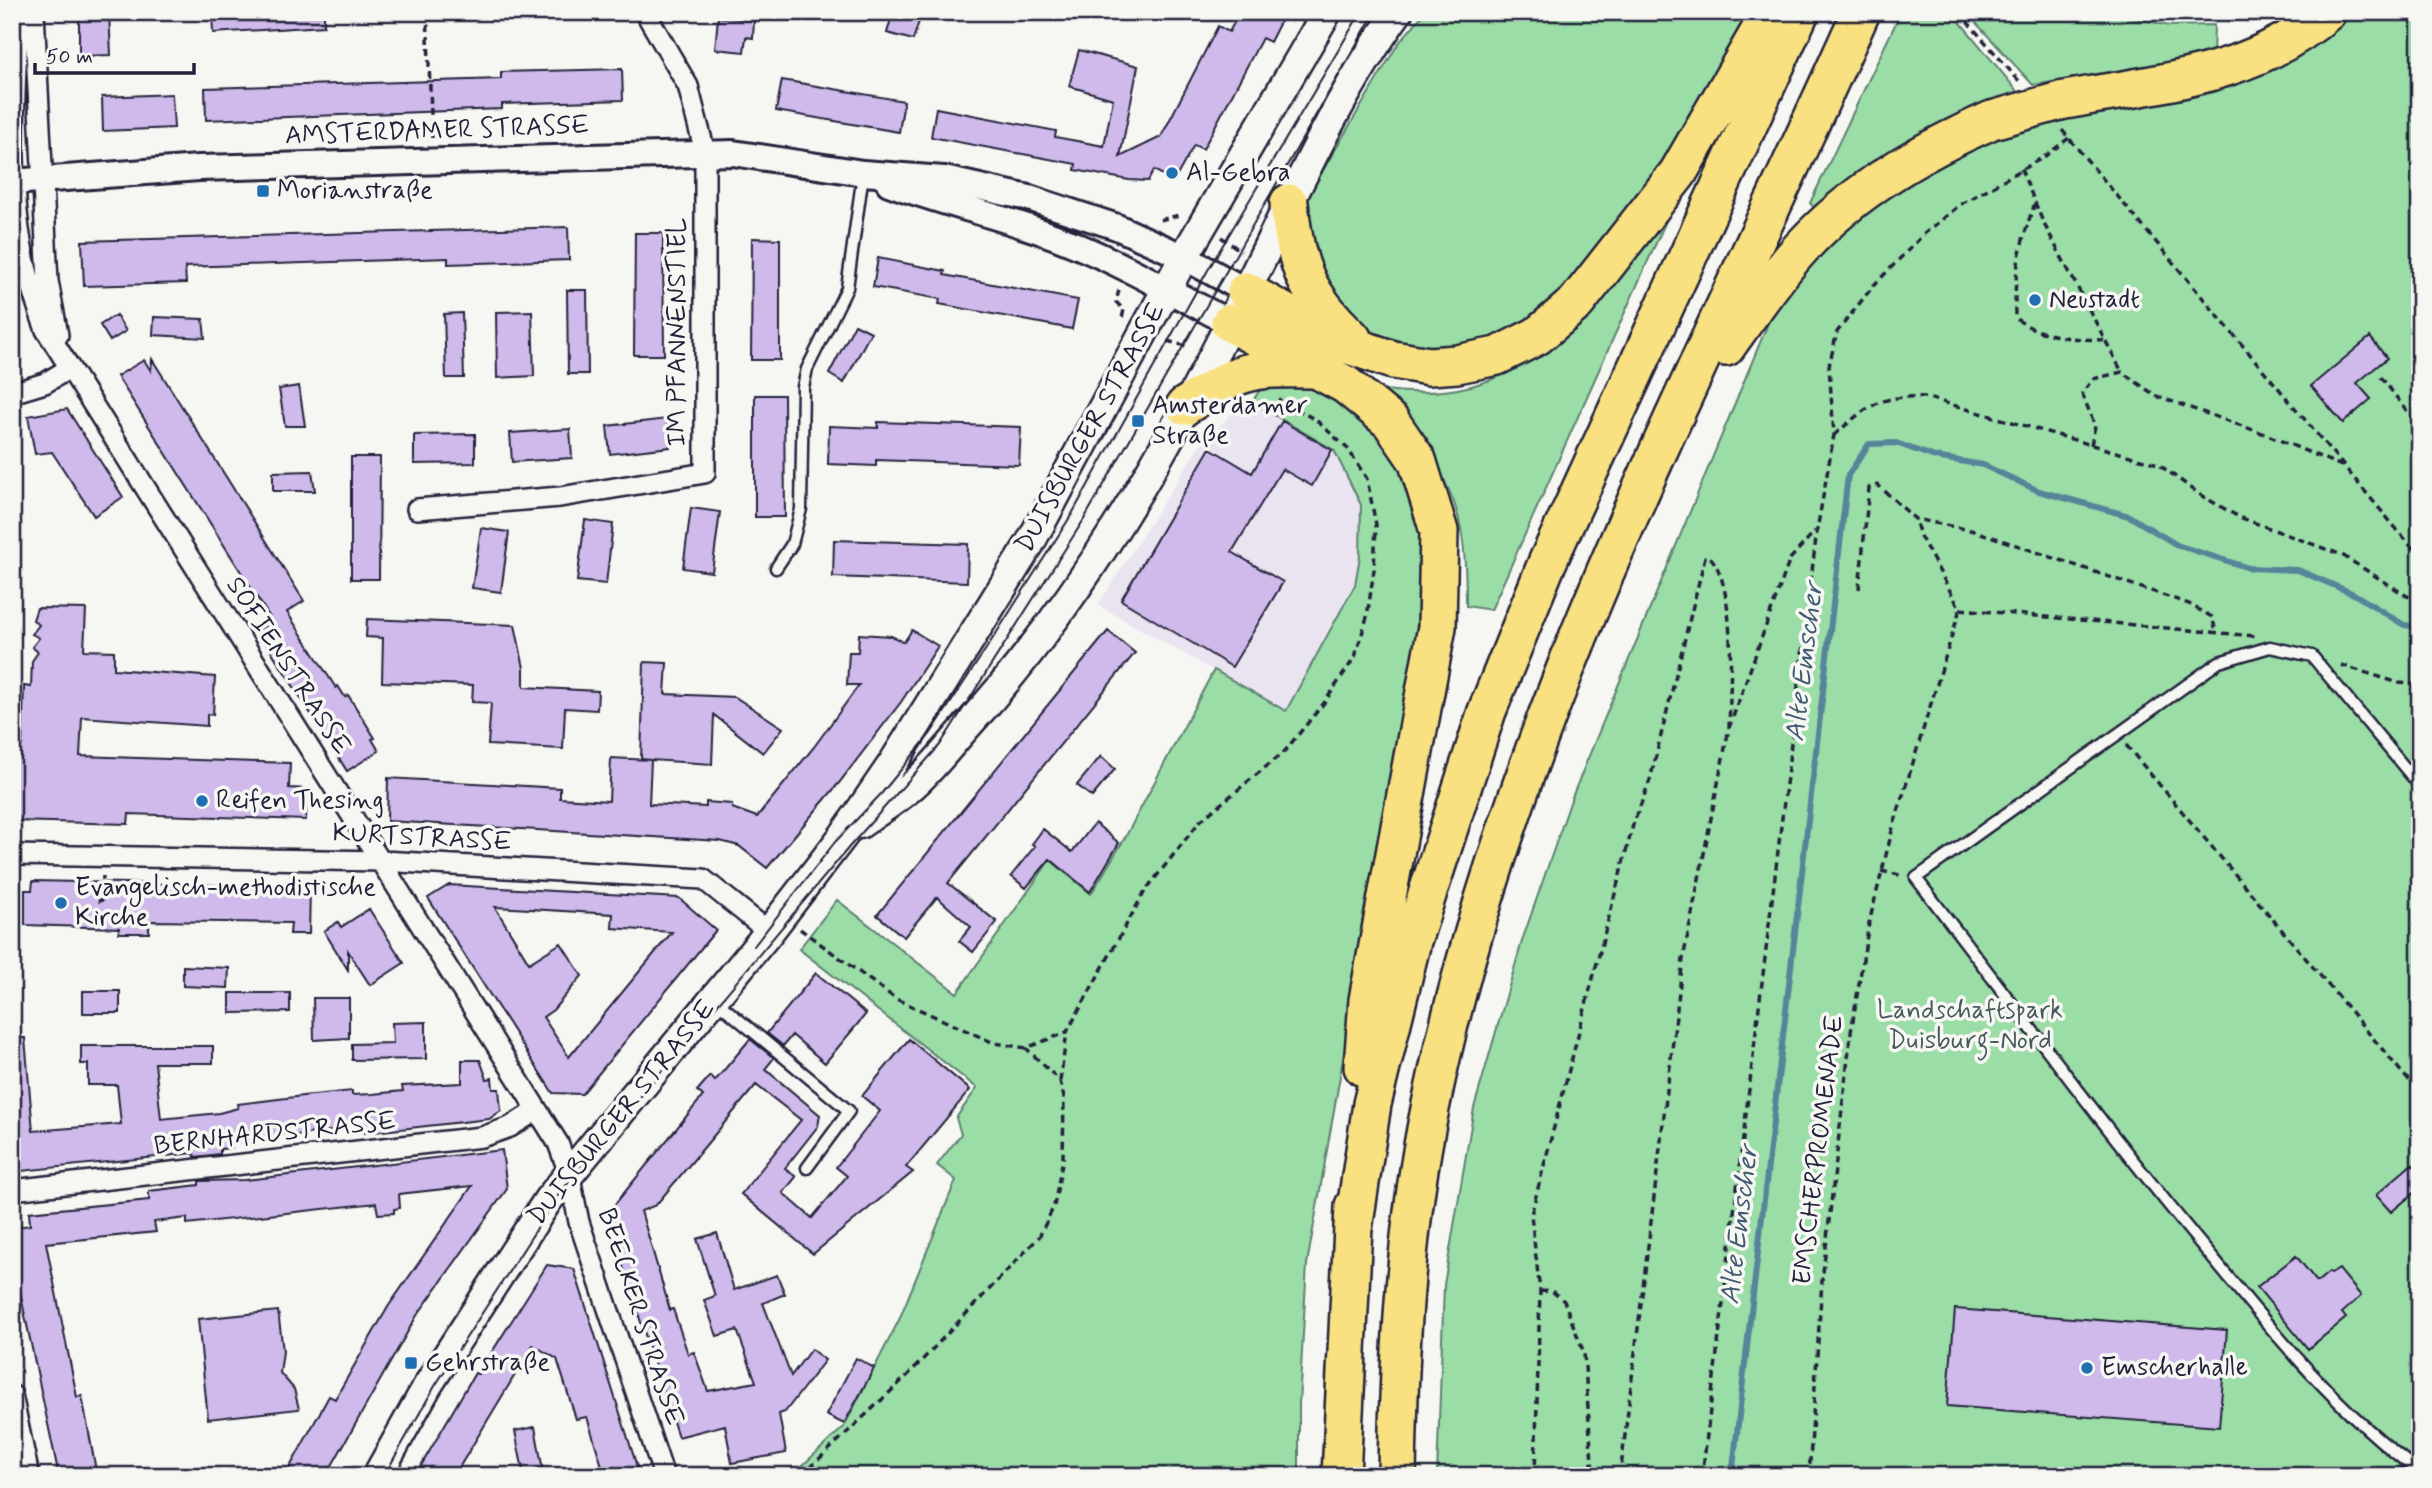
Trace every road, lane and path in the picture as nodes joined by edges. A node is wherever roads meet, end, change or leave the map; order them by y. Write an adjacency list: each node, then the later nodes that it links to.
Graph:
1 (18, 12): 20 (street, SOFIENSTRASSE)
2 (34, 12): 19 (street, SOFIENSTRASSE)
3 (427, 12): 16 (path)
4 (645, 12): 15 (street)
5 (1327, 12): 24 (main road, DUISBURGER STRASSE)
6 (1398, 12): 21 (main road, DUISBURGER STRASSE)
7 (1771, 12): 32 (highway)
8 (1800, 12): 77 (highway)
9 (1861, 12): 40 (highway)
10 (1959, 12): 12 (path)
11 (2327, 12): 13 (highway)
12 (2025, 87)
13 (2060, 114): 14 (path); 40 (highway, bridge)
14 (2069, 138): 17 (path); 44 (path)
15 (705, 152): 16 (street, AMSTERDAMER STRASSE); 18 (street, AMSTERDAMER STRASSE); 45 (street, IM PFANNENSTIEL)
16 (433, 161): 19 (street, AMSTERDAMER STRASSE)
17 (2021, 169): 22 (path); 42 (path)
18 (863, 173): 25 (street, AMSTERDAMER STRASSE); 27 (street, AMSTERDAMER STRASSE); 49 (lane)
19 (43, 178): 20 (street, AMSTERDAMER STRASSE); 33 (street, SOFIENSTRASSE)
20 (14, 182): 33 (street, SOFIENSTRASSE)
21 (1289, 203): 26 (main road, DUISBURGER STRASSE); 32 (highway)
22 (2035, 203): 31 (path); 31 (path)
23 (1152, 221): 24 (path)
24 (1202, 225): 25 (main road, DUISBURGER STRASSE); 26 (path)
25 (1184, 257): 26 (street, AMSTERDAMER STRASSE); 27 (main road, DUISBURGER STRASSE)
26 (1253, 277): 30 (main road, DUISBURGER STRASSE); 32 (highway)
27 (1166, 290): 29 (main road, DUISBURGER STRASSE); 30 (street, AMSTERDAMER STRASSE)
28 (1116, 302): 29 (path)
29 (1144, 332): 30 (path); 60 (main road, DUISBURGER STRASSE)
30 (1222, 338): 34 (highway); 39 (main road, DUISBURGER STRASSE)
31 (2105, 340): 36 (path)
32 (1366, 351)
33 (68, 369): 38 (street); 62 (street, SOFIENSTRASSE)
34 (1318, 369): 35 (highway); 77 (highway)
35 (1248, 371): 39 (highway); 69 (path)
36 (2122, 372): 43 (path); 44 (path)
37 (2381, 377): 41 (path)
38 (12, 393)
39 (1185, 406): 60 (main road, DUISBURGER STRASSE)
40 (1673, 418): 86 (highway)
41 (2420, 428)
42 (1834, 435): 43 (path); 47 (path)
43 (2091, 446): 51 (path)
44 (2345, 468): 48 (path)
45 (417, 509)
46 (1915, 519): 50 (path); 52 (path); 53 (path)
47 (1817, 530): 57 (path); 90 (path)
48 (2420, 557)
49 (776, 569)
50 (1859, 589)
51 (2420, 600)
52 (1960, 609): 53 (path); 63 (path, EMSCHERPROMENADE)
53 (2216, 631): 54 (path)
54 (2270, 647): 55 (lane); 58 (lane)
55 (2312, 656): 56 (path); 59 (lane)
56 (2420, 685)
57 (1729, 728): 78 (path); 89 (path)
58 (2118, 736): 64 (lane); 72 (path)
59 (2420, 786)
60 (843, 836): 67 (main road, DUISBURGER STRASSE)
61 (12, 855): 62 (street, KURTSTRASSE)
62 (382, 861): 67 (street, KURTSTRASSE); 73 (street, SOFIENSTRASSE)
63 (1881, 871): 64 (path); 91 (path, EMSCHERPROMENADE)
64 (1916, 878): 80 (lane)
65 (103, 883): 66 (path)
66 (98, 901)
67 (776, 923): 68 (main road, DUISBURGER STRASSE); 70 (path)
68 (714, 999): 74 (lane); 75 (main road, DUISBURGER STRASSE)
69 (1068, 1032): 70 (path); 71 (path)
70 (1027, 1048): 71 (path)
71 (1060, 1081): 84 (path)
72 (2420, 1094)
73 (537, 1110): 75 (street, SOFIENSTRASSE); 76 (street, BERNHARDSTRASSE)
74 (807, 1168)
75 (569, 1173): 82 (main road, DUISBURGER STRASSE); 83 (street, BEECKER STRASSE)
76 (12, 1190)
77 (1353, 1229): 85 (highway)
78 (1540, 1290): 87 (path); 88 (path)
79 (12, 1395): 81 (street)
80 (2420, 1472)
81 (29, 1476)
82 (377, 1476)
83 (664, 1476)
84 (801, 1476)
85 (1341, 1476)
86 (1397, 1476)
87 (1535, 1476)
88 (1593, 1476)
89 (1620, 1476)
90 (1702, 1476)
91 (1809, 1476)

